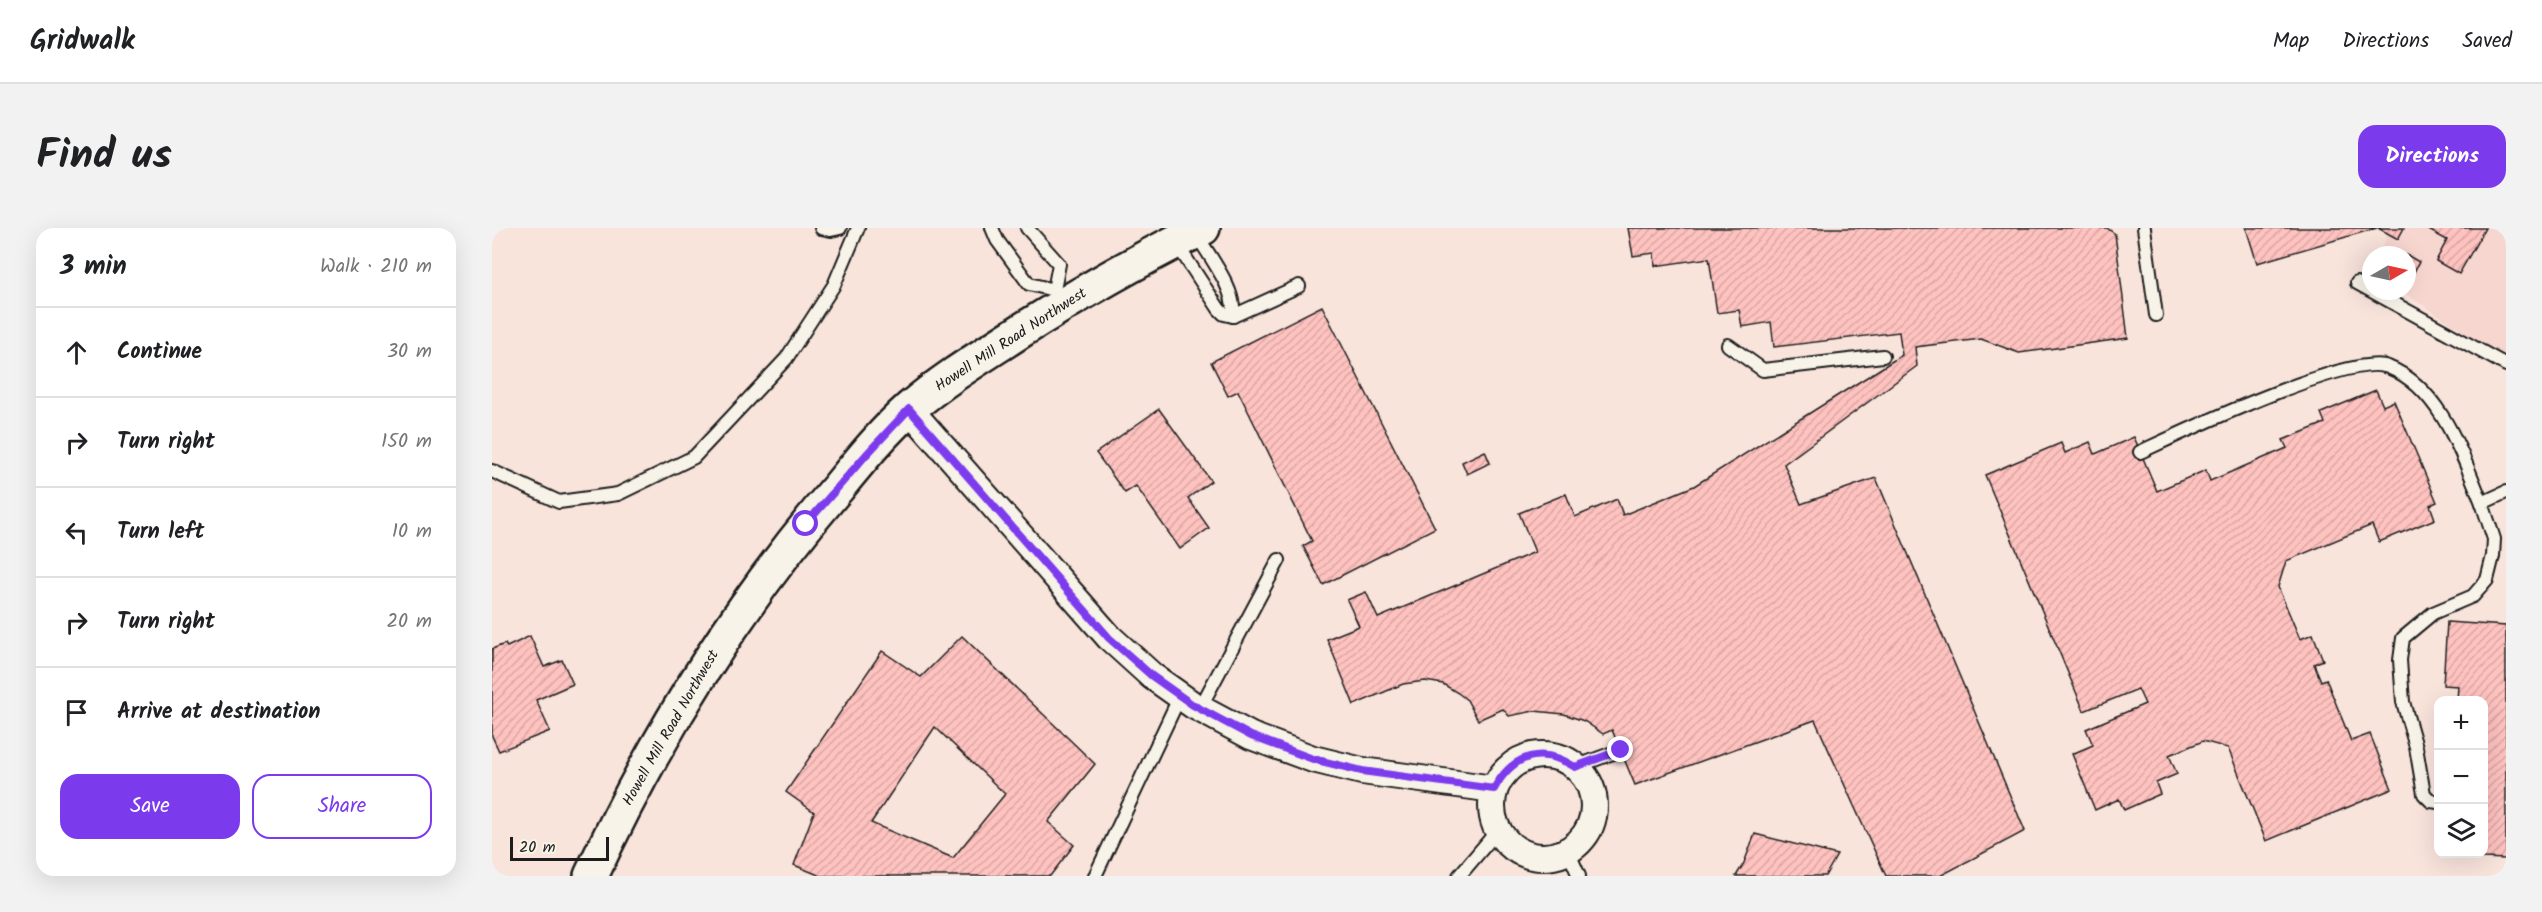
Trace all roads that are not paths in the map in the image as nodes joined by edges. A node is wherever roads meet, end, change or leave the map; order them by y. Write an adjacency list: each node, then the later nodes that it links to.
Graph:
1 (821, 228): 2 (lane)
2 (840, 228)
3 (858, 228): 18 (lane)
4 (992, 228): 10 (lane)
5 (1027, 228): 10 (lane)
6 (2144, 228): 11 (lane)
7 (1191, 234): 10 (main road, Howell Mill Road Northwest); 12 (lane); 12 (lane)
8 (2357, 283): 15 (lane)
9 (1299, 286): 12 (lane)
10 (1058, 297): 16 (main road, Howell Mill Road Northwest)
11 (2156, 315)
12 (1233, 316)
13 (1728, 345): 14 (lane)
14 (1883, 356)
15 (2506, 366)
16 (909, 409): 22 (street); 29 (main road, Howell Mill Road Northwest)
17 (2140, 452): 20 (lane)
18 (492, 471)
19 (2506, 492): 20 (lane)
20 (2482, 503): 26 (lane)
21 (1279, 560): 22 (lane)
22 (1190, 702): 25 (street); 30 (lane)
23 (1621, 750): 24 (lane)
24 (1575, 767): 25 (street); 28 (street)
25 (1494, 789): 27 (street)
26 (2434, 801)
27 (1498, 830): 28 (street); 31 (lane)
28 (1568, 851): 32 (lane)
29 (591, 876)
30 (1095, 876)
31 (1459, 876)
32 (1579, 876)

